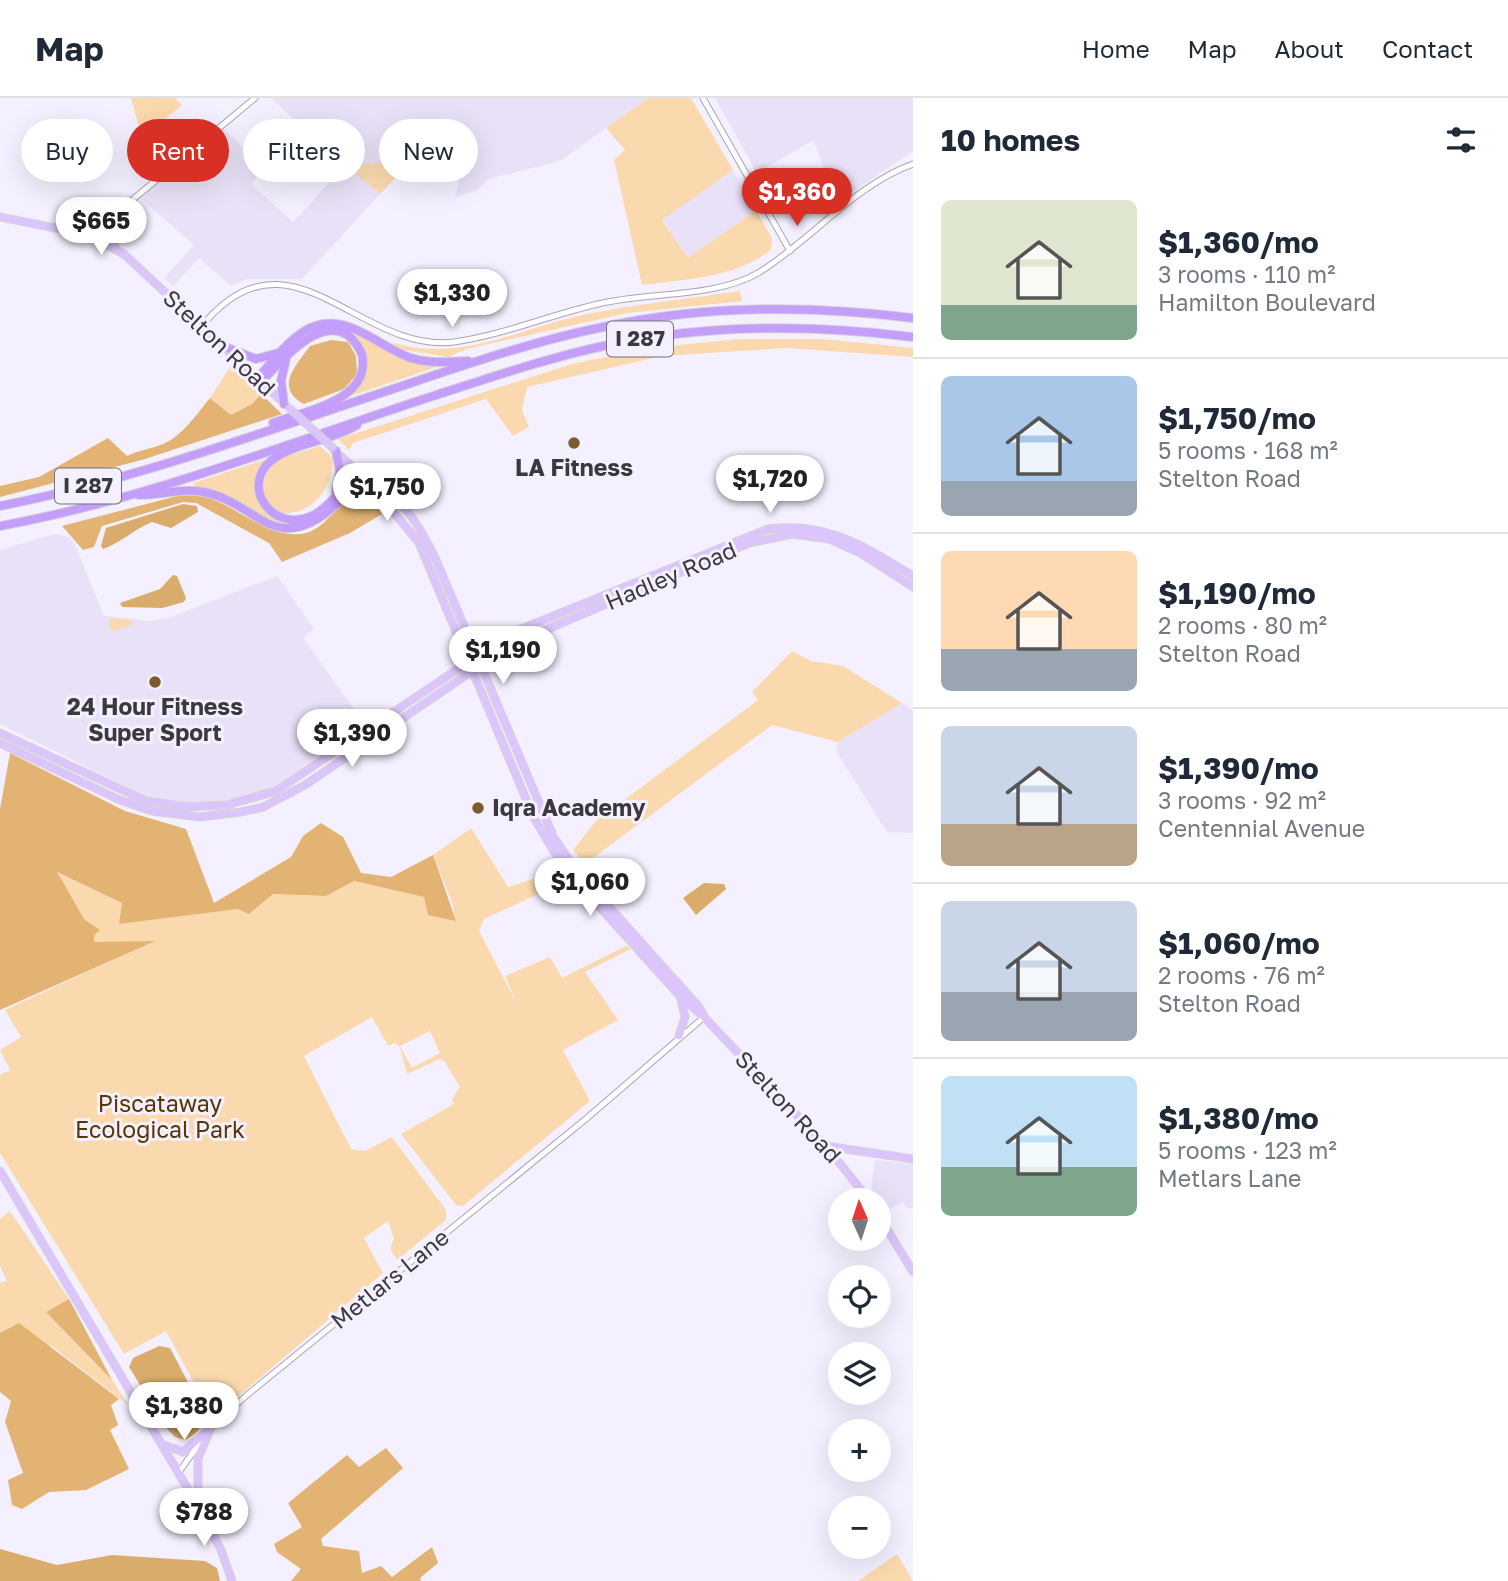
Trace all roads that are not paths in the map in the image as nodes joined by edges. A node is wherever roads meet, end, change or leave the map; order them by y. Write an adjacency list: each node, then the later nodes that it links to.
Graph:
1 (255, 98): 5 (street)
2 (703, 98): 8 (street)
3 (913, 164): 8 (street)
4 (0, 217): 6 (main road, Stelton Road)
5 (110, 219): 6 (street); 7 (main road)
6 (90, 236): 7 (main road, Stelton Road)
7 (116, 250): 10 (main road, Stelton Road)
8 (790, 251): 10 (street)
9 (913, 318): 14 (highway, I 287)
10 (201, 327): 12 (main road, Stelton Road)
11 (913, 337): 17 (highway, I 287)
12 (225, 347): 13 (highway); 15 (main road, Stelton Road)
13 (286, 352): 14 (highway); 15 (highway); 16 (highway); 18 (highway)
14 (481, 360): 18 (highway, I 287)
15 (259, 380): 16 (main road, Stelton Road)
16 (286, 406): 19 (main road, Stelton Road, bridge)
17 (362, 419): 22 (highway, I 287); 24 (highway)
18 (268, 430): 25 (highway, I 287)
19 (334, 450): 20 (main road, Stelton Road); 24 (highway)
20 (360, 473): 21 (main road, Stelton Road); 23 (highway); 24 (highway)
21 (381, 494): 23 (highway); 31 (main road, Stelton Road); 33 (main road, Stelton Road)
22 (130, 495): 23 (highway); 26 (highway, I 287)
23 (343, 498)
24 (332, 499)
25 (0, 506)
26 (0, 526)
27 (864, 551): 28 (main road, Hadley Road); 29 (main road, Hadley Road); 30 (main road, Hadley Road); 34 (main road, Hadley Road)
28 (913, 576)
29 (913, 587)
30 (510, 634): 31 (main road, Hadley Road); 32 (main road, Hadley Road)
31 (469, 639): 32 (main road, Stelton Road)
32 (476, 654): 33 (main road, Hadley Road); 34 (main road, Stelton Road)
33 (467, 660): 35 (main road, Stelton Road); 36 (main road, Hadley Road)
34 (480, 663): 35 (main road, Hadley Road); 39 (main road, Stelton Road)
35 (471, 669): 37 (main road, Hadley Road); 38 (main road, Stelton Road)
36 (0, 733)
37 (0, 743)
38 (679, 995): 39 (main road, Stelton Road); 40 (main road)
39 (704, 1017): 40 (street, Metlars Lane); 41 (main road, Stelton Road)
40 (679, 1036): 49 (street, Metlars Lane)
41 (825, 1146): 42 (main road); 44 (main road, Stelton Road)
42 (855, 1151): 43 (main road); 44 (main road)
43 (913, 1158)
44 (843, 1167): 46 (main road, Stelton Road)
45 (0, 1171): 50 (main road)
46 (860, 1188)
47 (891, 1236): 48 (main road)
48 (913, 1272)
49 (211, 1428): 50 (main road); 51 (street, Metlars Lane); 52 (main road)
50 (163, 1445): 51 (main road)
51 (179, 1472): 52 (main road)
52 (198, 1506): 53 (main road)
53 (232, 1581)

